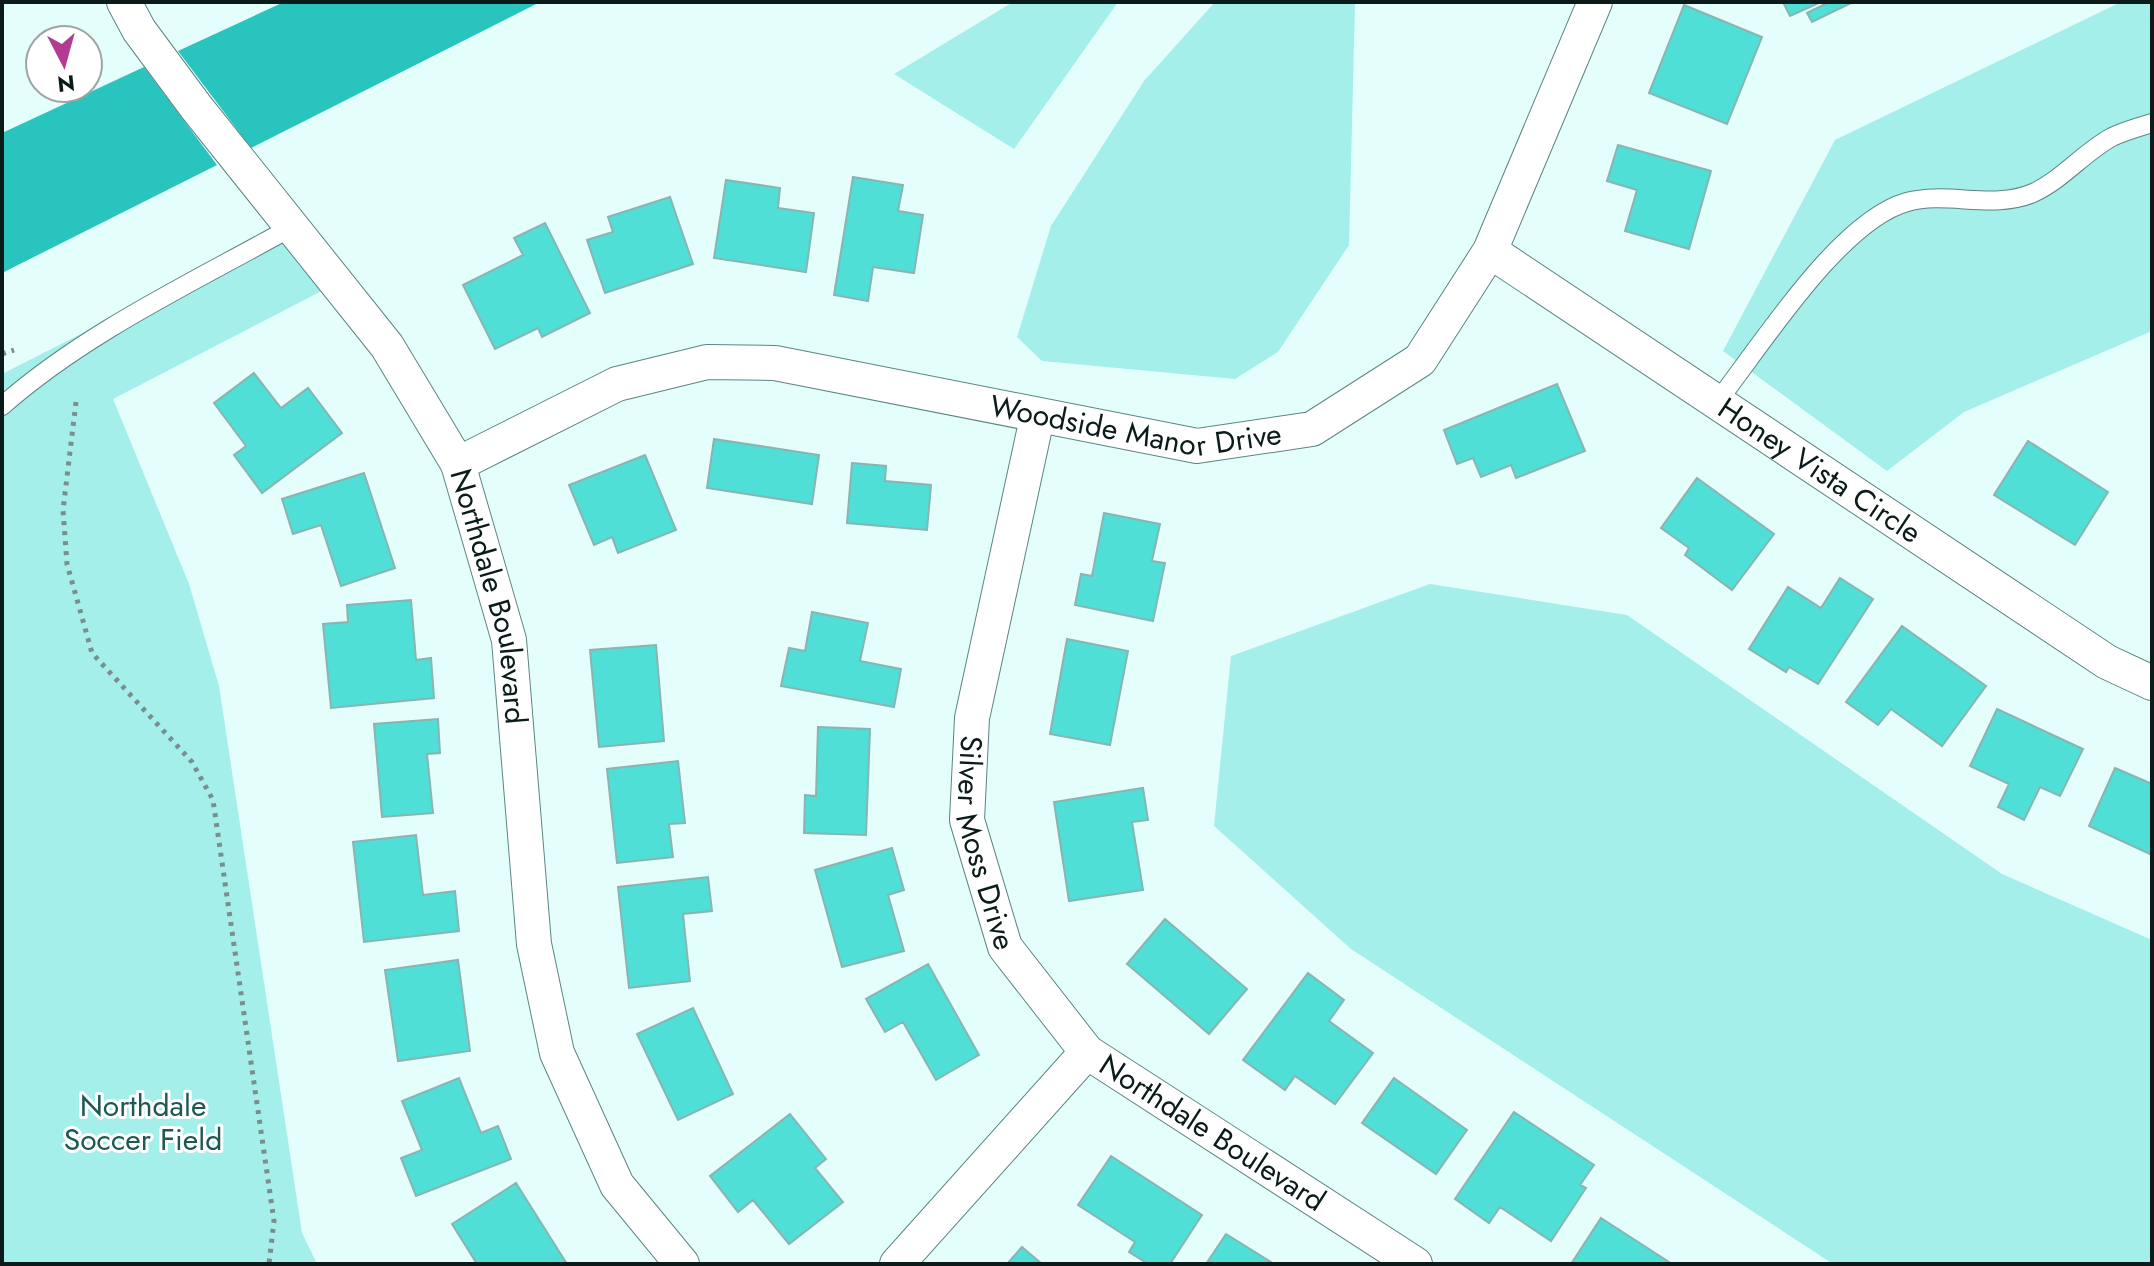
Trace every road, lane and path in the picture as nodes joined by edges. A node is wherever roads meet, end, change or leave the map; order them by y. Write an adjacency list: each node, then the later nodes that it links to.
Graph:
1 (124, 2): 4 (street, Northdale Boulevard)
2 (1595, 2): 5 (street, Woodside Manor Drive)
3 (2152, 123): 9 (lane)
4 (290, 228): 10 (lane); 12 (street, Northdale Boulevard)
5 (1490, 251): 9 (street, Honey Vista Circle); 11 (street, Woodside Manor Drive)
6 (14, 350): 7 (path)
7 (2, 354)
8 (76, 402): 15 (path)
9 (1717, 402): 13 (street, Honey Vista Circle)
10 (2, 406)
11 (1037, 418): 12 (street, Woodside Manor Drive); 14 (street, Silver Moss Drive)
12 (458, 464): 16 (street, Northdale Boulevard)
13 (2152, 683)
14 (1087, 1052): 17 (street, Northdale Boulevard); 18 (street, Northdale Boulevard)
15 (269, 1264)
16 (682, 1264)
17 (897, 1264)
18 (1415, 1264)

